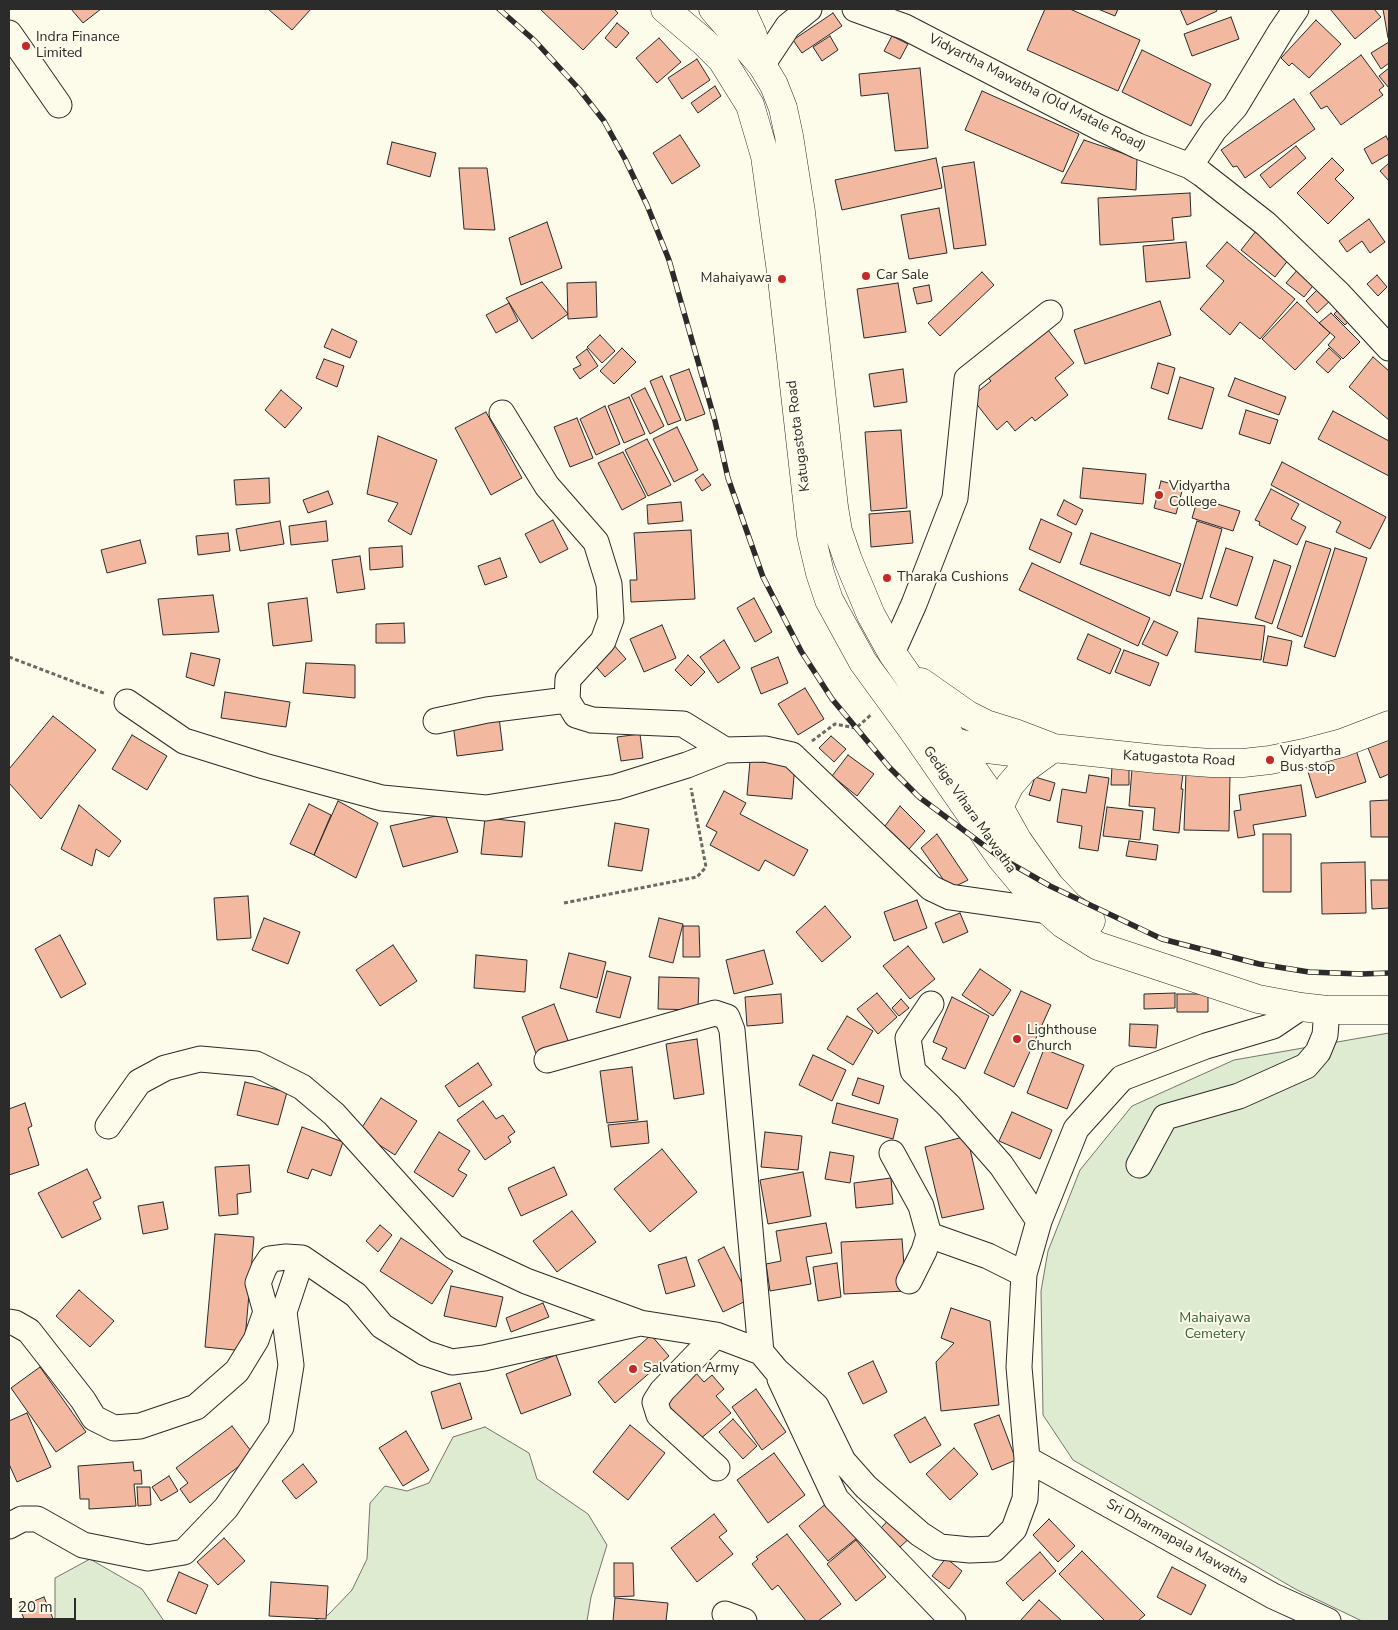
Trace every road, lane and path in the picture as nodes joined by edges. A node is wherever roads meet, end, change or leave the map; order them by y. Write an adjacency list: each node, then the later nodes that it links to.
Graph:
1 (665, 9): 16 (main road, Katugastota Road)
2 (713, 9): 8 (main road, Katugastota Road)
3 (741, 9): 8 (main road)
4 (809, 9): 8 (street)
5 (855, 9): 10 (street, Vidyartha Mawatha (Old Matale Road))
6 (1296, 9): 10 (street)
7 (12, 44): 9 (street)
8 (762, 64): 15 (main road, Katugastota Road)
9 (59, 105)
10 (1190, 166): 12 (street, Vidyartha Mawatha (Old Matale Road))
11 (1050, 313): 15 (street)
12 (1389, 348)
13 (502, 413): 17 (street)
14 (9, 657): 18 (path)
15 (897, 661): 22 (main road, Gedige Vihara Mawatha); 23 (main road, Katugastota Road)
16 (889, 698): 21 (main road, Katugastota Road); 25 (path)
17 (567, 700): 19 (street); 24 (street)
18 (127, 702): 26 (street)
19 (436, 721)
20 (1389, 725): 23 (main road, Katugastota Road)
21 (914, 732): 22 (main road, Katugastota Road); 29 (main road, Gedige Vihara Mawatha)
22 (954, 742): 23 (main road, Katugastota Road); 27 (main road, Gedige Vihara Mawatha)
23 (1053, 748): 27 (main road)
24 (725, 750): 25 (street); 26 (street)
25 (792, 755): 29 (street)
26 (687, 765): 28 (path)
27 (998, 807): 30 (main road, Gedige Vihara Mawatha)
28 (564, 903)
29 (1048, 912): 30 (main road, Gedige Vihara Mawatha)
30 (1152, 963): 32 (main road, Gedige Vihara Mawatha)
31 (930, 1004): 38 (street)
32 (1314, 1008): 33 (main road, Gedige Vihara Mawatha); 37 (street); 38 (street)
33 (1389, 1010)
34 (547, 1060): 46 (street)
35 (108, 1126): 44 (street)
36 (892, 1153): 39 (street)
37 (1139, 1164)
38 (1038, 1221): 41 (street)
39 (929, 1235): 41 (street); 42 (street)
40 (302, 1258): 43 (street); 44 (street); 49 (street)
41 (1024, 1274): 47 (street)
42 (909, 1281)
43 (9, 1322)
44 (640, 1323): 45 (street)
45 (716, 1335): 46 (street); 48 (street)
46 (768, 1361): 47 (street); 50 (street)
47 (1027, 1459): 51 (street, Sri Dharmapala Mawatha)
48 (718, 1468)
49 (9, 1526)
50 (952, 1621)
51 (1328, 1621)

